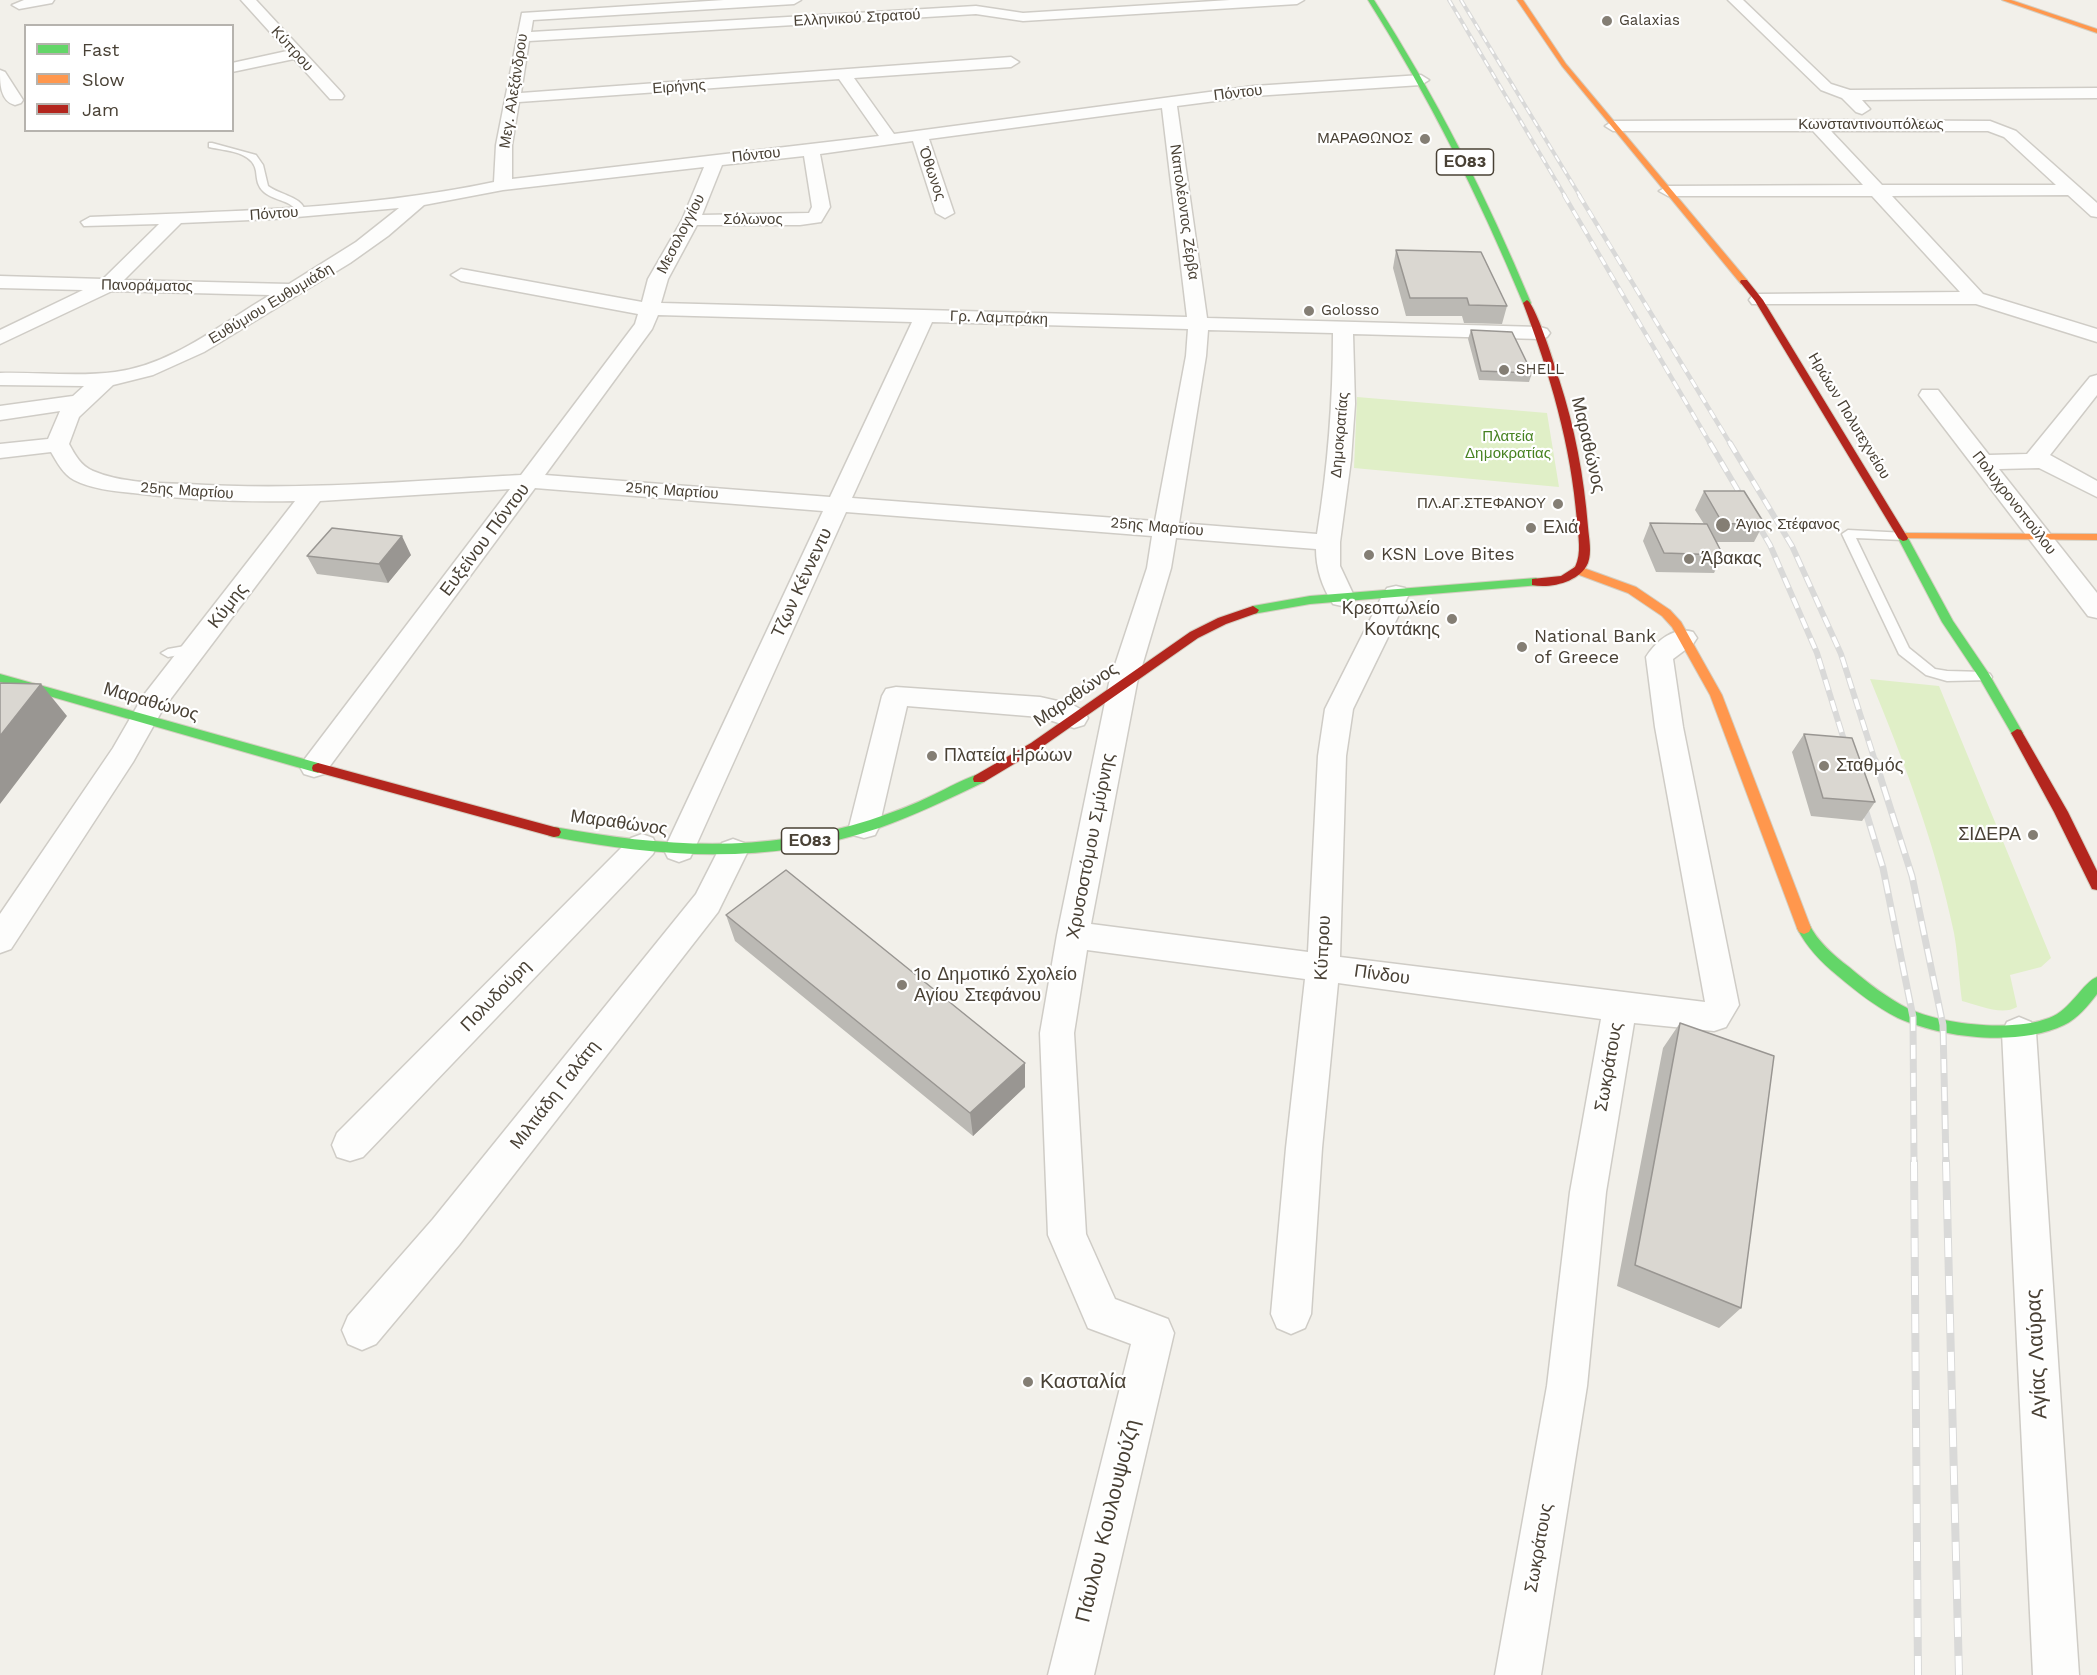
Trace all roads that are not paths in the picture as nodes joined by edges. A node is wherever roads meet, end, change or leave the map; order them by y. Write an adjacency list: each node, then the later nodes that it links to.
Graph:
1 (47, 0): 10 (street)
2 (248, 0): 14 (street, Κύπρου)
3 (536, 0): 11 (street, Μεγ. Αλεξάνδρου)
4 (794, 0): 11 (street)
5 (1297, 0): 13 (street, Ελληνικού Στρατού)
6 (1371, 0): 19 (main road, Μαραθώνος / ΕΟ83)
7 (1520, 0): 28 (main road, Ηρώων Πολυτεχνείου)
8 (1735, 0): 21 (street)
9 (2005, 0): 12 (main road)
10 (19, 5)
11 (527, 16): 13 (street, Μεγ. Αλεξάνδρου)
12 (2097, 31)
13 (522, 37): 23 (street, Μεγ. Αλεξάνδρου)
14 (296, 54): 16 (street); 22 (street, Κύπρου)
15 (1011, 62): 18 (street, Ειρήνης)
16 (234, 68)
17 (0, 75): 24 (street)
18 (844, 75): 23 (street, Ειρήνης); 30 (street)
19 (1421, 80): 25 (street, Πόντου); 55 (main road, Μαραθώνος / ΕΟ83)
20 (2097, 93): 21 (street)
21 (1848, 95): 27 (street)
22 (336, 96)
23 (514, 98): 34 (street, Μεγ. Αλεξάνδρου)
24 (13, 100)
25 (1169, 102): 29 (street, Πόντου); 53 (street, Ναπολέοντος Ζέρβα)
26 (1817, 125): 27 (street, Κωνσταντινουπόλεως); 28 (street, Κωνσταντινουπόλεως); 35 (street)
27 (1880, 125): 36 (street, Κωνσταντινουπόλεως)
28 (1613, 126): 37 (main road, Ηρώων Πολυτεχνείου)
29 (919, 135): 30 (street, Πόντου); 41 (street, Όθωνος)
30 (889, 139): 32 (street, Πόντου)
31 (212, 145): 40 (lane)
32 (811, 150): 33 (street, Πόντου); 43 (street, Σόλωνος)
33 (716, 159): 34 (street, Πόντου); 43 (street, Μεσολογγίου)
34 (503, 185): 38 (street, Πόντου)
35 (1876, 190): 36 (street); 37 (street); 49 (street)
36 (2070, 190): 39 (street, Κωνσταντινουπόλεως)
37 (1668, 191): 50 (main road, Ηρώων Πολυτεχνείου)
38 (418, 201): 40 (street, Πόντου); 48 (street, Ευθύμιου Ευθυμιάδη)
39 (2095, 208)
40 (302, 212): 42 (street, Πόντου)
41 (945, 213)
42 (174, 220): 44 (street, Πόντου); 47 (street)
43 (691, 220): 51 (street, Μεσολογγίου)
44 (90, 222)
45 (461, 275): 51 (street, Γρ. Λαμπράκη)
46 (0, 282): 47 (street, Πανοράματος)
47 (106, 286): 48 (street, Πανοράματος); 57 (street)
48 (294, 290): 58 (street, Ευθύμιου Ευθυμιάδη)
49 (1976, 298): 50 (street); 56 (street)
50 (1760, 300): 73 (main road, Ηρώων Πολυτεχνείου)
51 (649, 309): 52 (street, Γρ. Λαμπράκη); 68 (street, Ευξείνου Πόντου)
52 (925, 315): 53 (street, Γρ. Λαμπράκη); 71 (street, Τζων Κέννεντυ)
53 (1198, 323): 54 (street, Γρ. Λαμπράκη); 72 (street, Χρυσοστόμου Σμύρνης)
54 (1343, 328): 55 (street, Γρ. Λαμπράκη); 76 (street, Δημοκρατίας)
55 (1540, 333): 77 (main road, Μαραθώνος / ΕΟ83)
56 (2097, 336)
57 (0, 338)
58 (108, 378): 59 (street, Ευθύμιου Ευθυμιάδη); 62 (street)
59 (0, 379)
60 (2097, 381): 66 (street)
61 (1930, 395): 67 (street, Πολυχρονοπούλου)
62 (80, 402): 63 (street); 64 (street)
63 (0, 413)
64 (58, 444): 65 (street); 70 (street, 25ης Μαρτίου)
65 (0, 451)
66 (2043, 461): 67 (street); 69 (street)
67 (1982, 462): 74 (street, Πολυχρονοπούλου)
68 (530, 481): 70 (street, 25ης Μαρτίου); 71 (street, 25ης Μαρτίου); 89 (street, Ευξείνου Πόντου)
69 (2097, 490)
70 (313, 494): 82 (street, Κύμης)
71 (838, 503): 72 (street, 25ης Μαρτίου); 92 (street, Τζων Κέννεντυ)
72 (1166, 527): 76 (street, 25ης Μαρτίου); 86 (street, Χρυσοστόμου Σμύρνης)
73 (1902, 536): 74 (main road); 84 (main road, Ηρώων Πολυτεχνείου); 84 (lane)
74 (2040, 537): 75 (main road); 80 (street, Πολυχρονοπούλου)
75 (2097, 537)
76 (1328, 542): 79 (street)
77 (1578, 570): 78 (main road, Μαραθώνος / ΕΟ83); 81 (main road)
78 (1396, 594): 79 (main road, Μαραθώνος / ΕΟ83); 97 (street, Κύπρου)
79 (1342, 598): 86 (main road, Μαραθώνος / ΕΟ83)
80 (2097, 610)
81 (1684, 638): 99 (street, Σωκράτους); 100 (main road)
82 (196, 648): 83 (lane); 88 (street, Κύμης)
83 (168, 653)
84 (1985, 677): 94 (main road, Ηρώων Πολυτεχνείου)
85 (0, 678): 88 (main road, Μαραθώνος / ΕΟ83)
86 (1123, 684): 87 (main road, Μαραθώνος / ΕΟ83); 95 (street, Χρυσοστόμου Σμύρνης)
87 (1074, 718): 90 (main road, Μαραθώνος / ΕΟ83); 90 (street)
88 (144, 719): 89 (main road, Μαραθώνος / ΕΟ83); 96 (street, Κύμης)
89 (314, 767): 91 (main road, Μαραθώνος / ΕΟ83)
90 (864, 827): 93 (main road, Μαραθώνος / ΕΟ83)
91 (642, 846): 92 (main road, Μαραθώνος / ΕΟ83); 101 (street, Πολυδούρη)
92 (679, 850): 93 (main road, Μαραθώνος / ΕΟ83)
93 (733, 851): 103 (street, Μιλτιάδη Γαλάτη)
94 (2097, 885)
95 (1073, 935): 97 (street, Πίνδου); 104 (street, Χρυσοστόμου Σμύρνης)
96 (0, 940)
97 (1323, 967): 99 (street, Πίνδου); 102 (street, Κύπρου)
98 (2097, 983): 100 (main road)
99 (1620, 1007): 106 (street, Σωκράτους)
100 (2019, 1032): 107 (street, Αγίας Λαύρας)
101 (350, 1145)
102 (1291, 1314)
103 (363, 1330)
104 (1154, 1333): 105 (street, Πάυλου Κουλουψούζη)
105 (1071, 1675)
106 (1518, 1675)
107 (2056, 1675)

